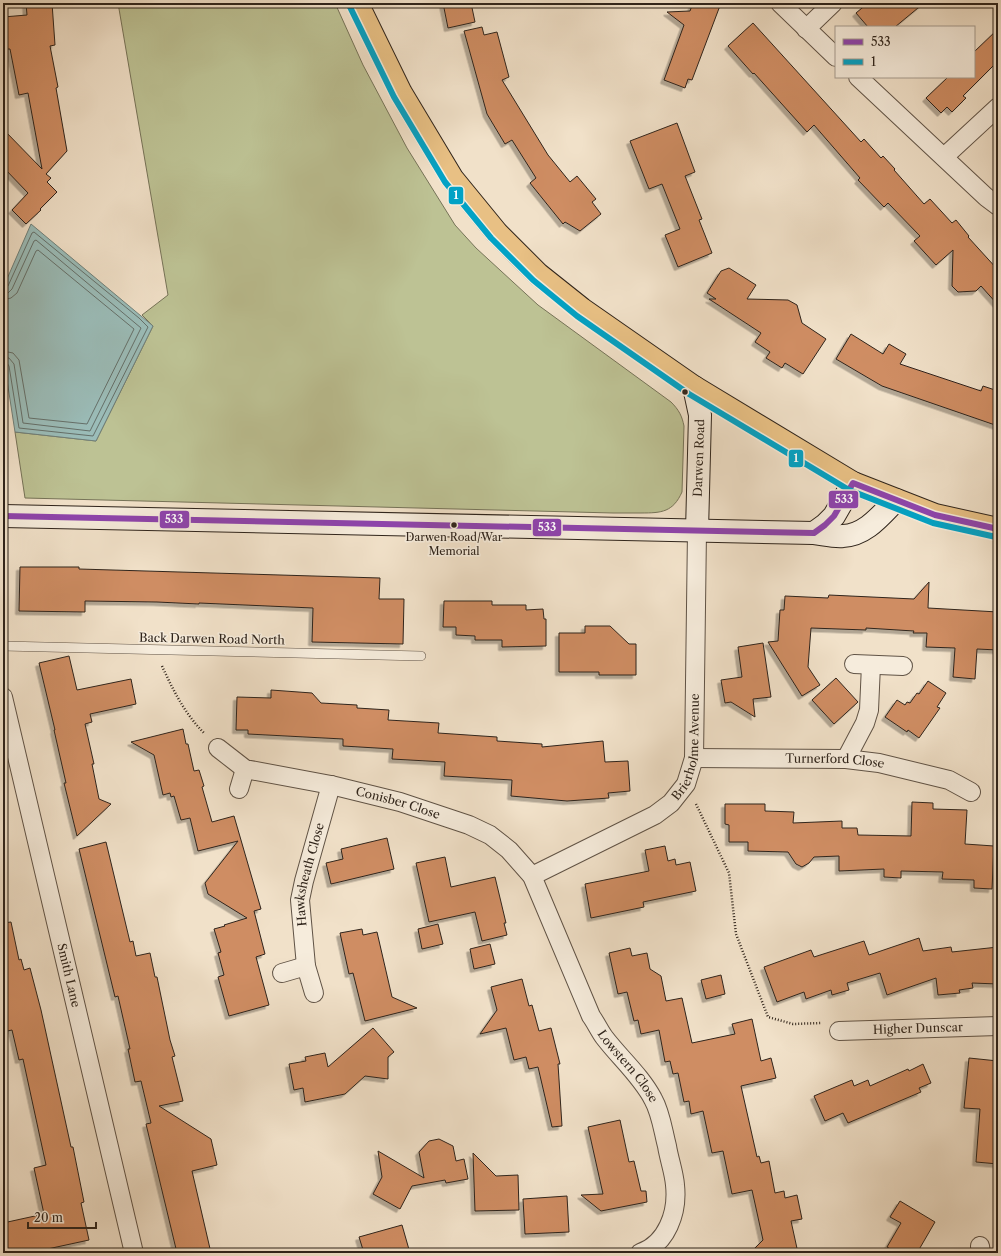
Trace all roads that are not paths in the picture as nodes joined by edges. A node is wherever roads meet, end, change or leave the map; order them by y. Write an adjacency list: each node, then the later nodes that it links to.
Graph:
1 (357, 3): 10 (highway)
2 (780, 3): 4 (street)
3 (833, 3): 4 (street)
4 (806, 29): 5 (street)
5 (835, 56)
6 (859, 78): 8 (street)
7 (998, 107): 8 (street)
8 (944, 158): 9 (street)
9 (998, 206)
10 (694, 387): 11 (highway); 15 (main road, Darwen Road)
11 (853, 483): 12 (highway); 16 (main road)
12 (896, 500): 14 (highway); 16 (main road)
13 (3, 516): 15 (main road)
14 (998, 529)
15 (697, 531): 16 (main road); 22 (street, Brierholme Avenue)
16 (814, 533)
17 (3, 646): 18 (lane, Back Darwen Road North)
18 (421, 656)
19 (903, 666): 23 (street)
20 (3, 697): 34 (street, Smith Lane)
21 (218, 748): 24 (street, Conisber Close)
22 (694, 758): 23 (street, Turnerford Close); 28 (street, Brierholme Avenue)
23 (846, 759): 27 (street, Turnerford Close)
24 (245, 769): 25 (street, Conisber Close); 26 (street)
25 (331, 785): 28 (street, Conisber Close); 29 (street, Hawksheath Close)
26 (239, 789)
27 (971, 792)
28 (532, 876): 35 (street, Lowstern Close)
29 (306, 966): 30 (street); 31 (street, Hawksheath Close)
30 (282, 973)
31 (314, 993)
32 (998, 1026): 33 (street, Higher Dunscar)
33 (839, 1031)
34 (134, 1253)
35 (640, 1253)

